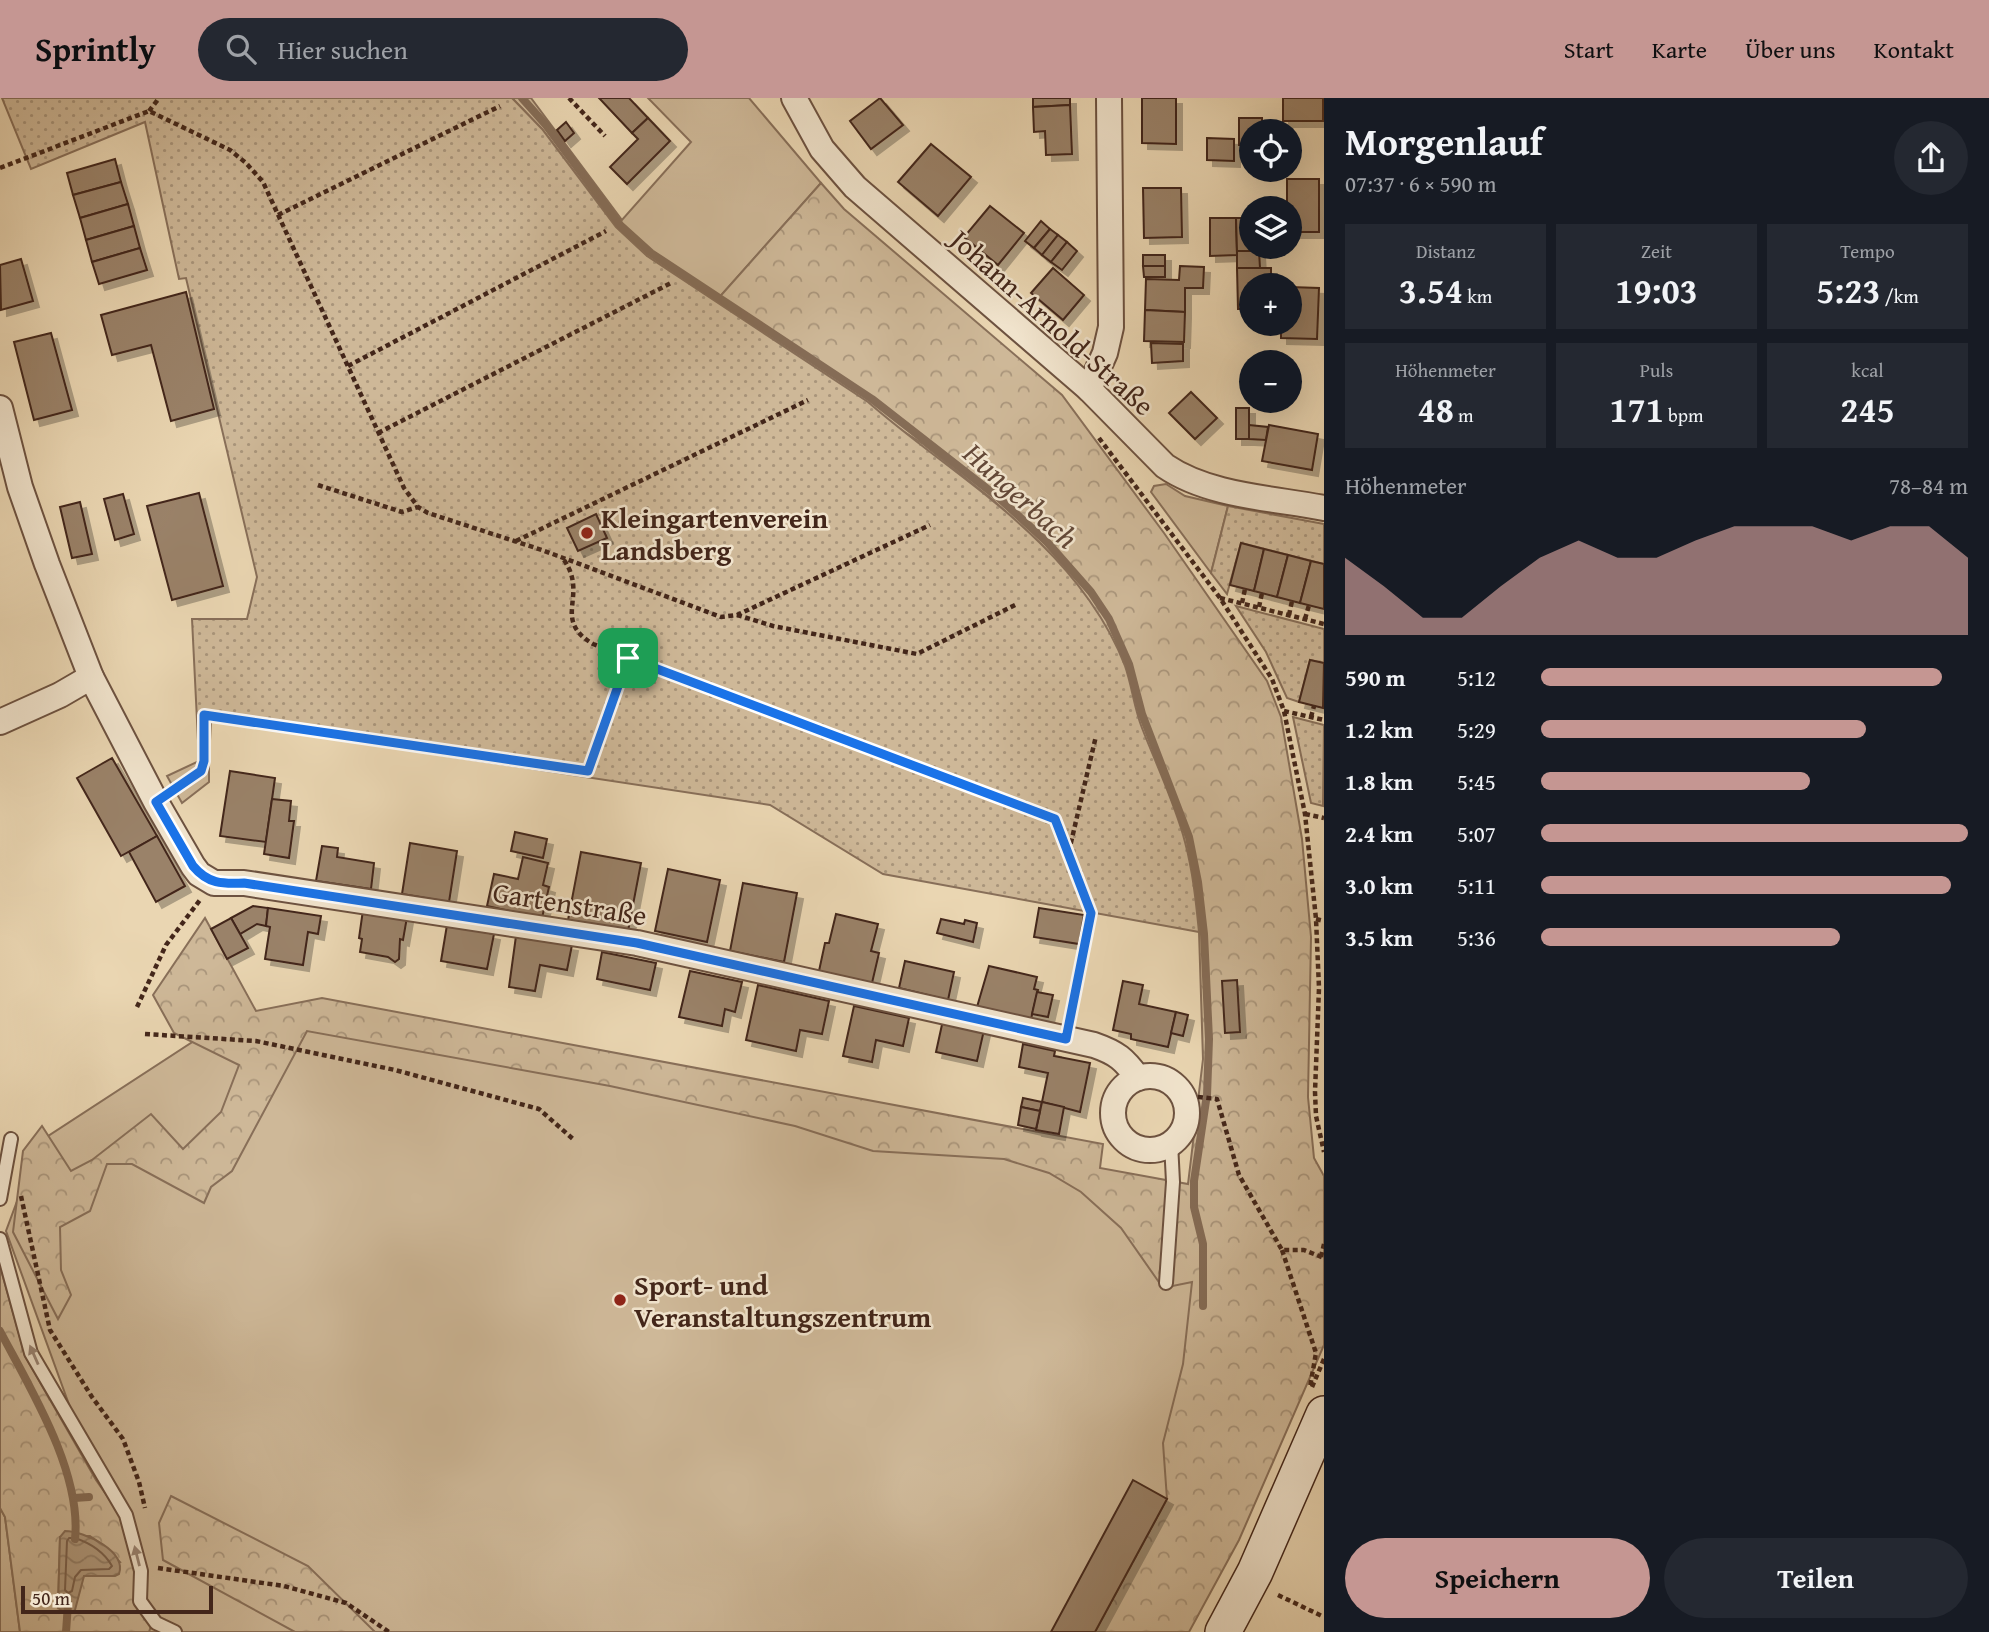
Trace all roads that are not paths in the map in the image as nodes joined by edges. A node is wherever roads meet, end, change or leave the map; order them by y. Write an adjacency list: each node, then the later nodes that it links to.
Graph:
1 (794, 98): 3 (street, Johann-Arnold-Straße)
2 (1109, 98): 3 (street)
3 (1089, 389): 5 (street, Johann-Arnold-Straße)
4 (0, 408): 6 (street)
5 (1324, 508)
6 (91, 677): 7 (street); 8 (street, Gartenstraße)
7 (0, 722)
8 (1138, 1079): 10 (street); 10 (street)
9 (11, 1139): 11 (lane)
10 (1171, 1143): 13 (lane)
11 (0, 1199)
12 (0, 1239): 15 (lane, one-way to 12)
13 (1166, 1283)
14 (1317, 1404): 16 (main road)
15 (174, 1632)
16 (1223, 1632)

